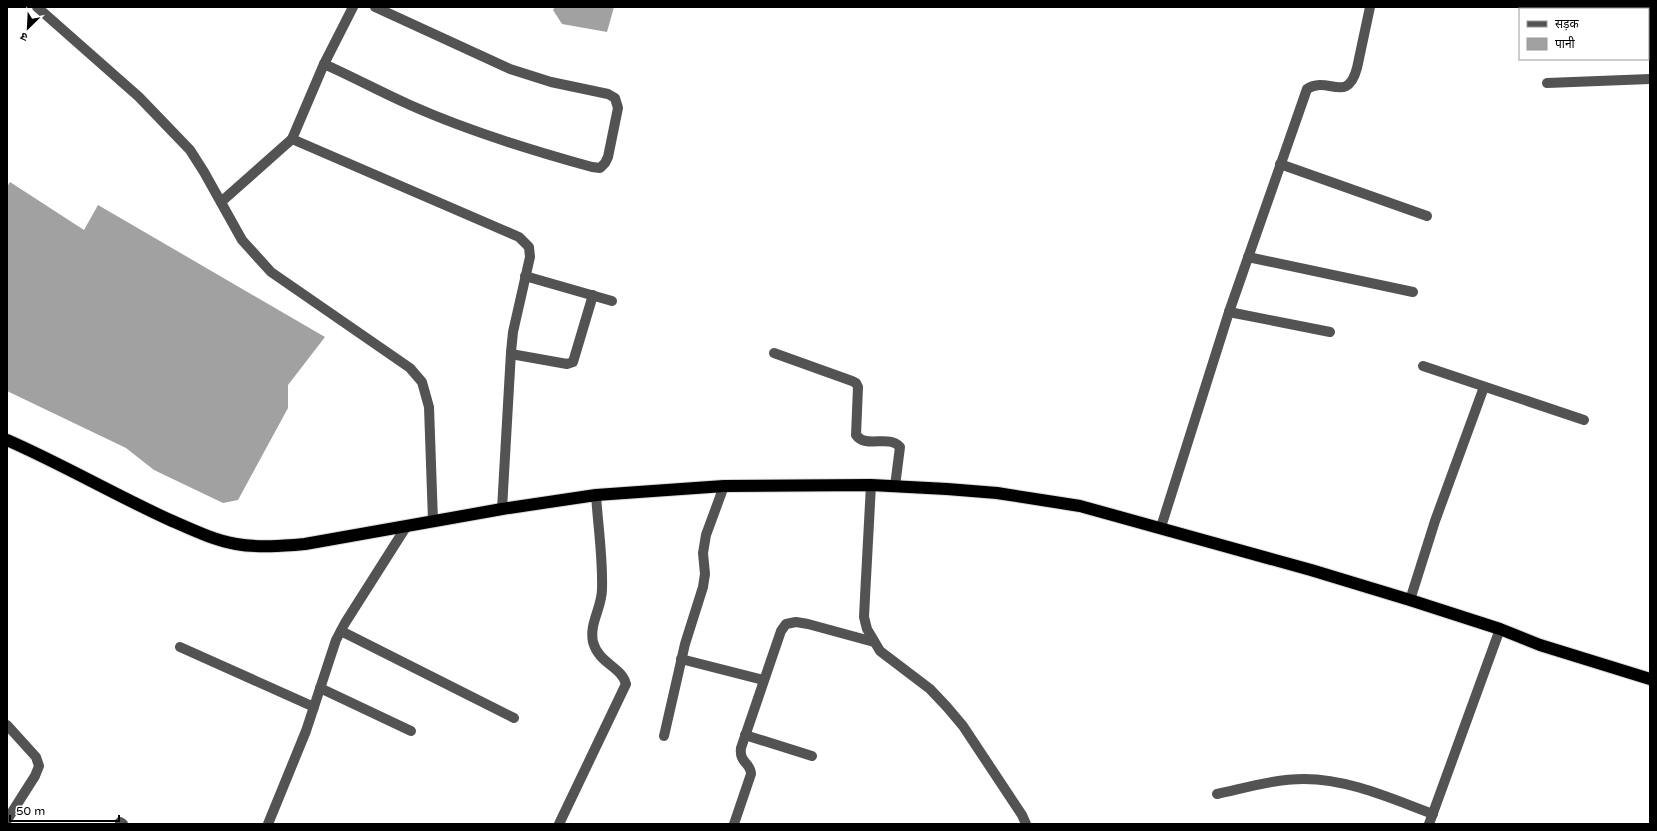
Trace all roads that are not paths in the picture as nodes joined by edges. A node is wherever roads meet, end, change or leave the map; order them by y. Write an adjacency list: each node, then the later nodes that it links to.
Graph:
1 (37, 7): 10 (street)
2 (353, 7): 5 (street)
3 (375, 7): 5 (street)
4 (1370, 7): 9 (street)
5 (324, 64): 8 (street)
6 (1650, 79): 7 (street)
7 (1547, 83)
8 (292, 139): 10 (street); 13 (street)
9 (1280, 164): 11 (street); 12 (street)
10 (221, 202): 30 (street)
11 (1427, 216)
12 (1248, 257): 14 (street); 17 (street)
13 (525, 276): 15 (street); 20 (street)
14 (1413, 292)
15 (593, 295): 16 (street); 20 (street)
16 (612, 301)
17 (1229, 312): 18 (street); 32 (street)
18 (1330, 332)
19 (774, 353): 27 (street)
20 (511, 354): 29 (street)
21 (1423, 366): 22 (street)
22 (1484, 387): 23 (street); 33 (street)
23 (1584, 420)
24 (7, 440): 31 (highway)
25 (872, 485): 26 (highway); 27 (highway); 36 (street)
26 (724, 486): 28 (highway); 38 (street)
27 (895, 486): 32 (highway)
28 (596, 494): 29 (highway); 53 (street)
29 (502, 509): 30 (highway)
30 (433, 521): 31 (highway)
31 (406, 527): 35 (street)
32 (1161, 527): 33 (highway)
33 (1410, 600): 34 (highway)
34 (1500, 629): 39 (highway); 50 (street)
35 (341, 631): 41 (street); 43 (street)
36 (874, 642): 40 (street); 55 (street)
37 (180, 647): 42 (street)
38 (681, 659): 40 (street); 47 (street)
39 (1650, 679)
40 (763, 680): 46 (street)
41 (320, 688): 42 (street); 45 (street)
42 (314, 707): 52 (street)
43 (514, 718)
44 (7, 725): 51 (street)
45 (410, 731)
46 (745, 735): 48 (street); 54 (street)
47 (664, 736)
48 (812, 756)
49 (1217, 794): 50 (street)
50 (1433, 814): 56 (street)
51 (7, 820)
52 (268, 824)
53 (559, 824)
54 (734, 824)
55 (1026, 824)
56 (1429, 824)

